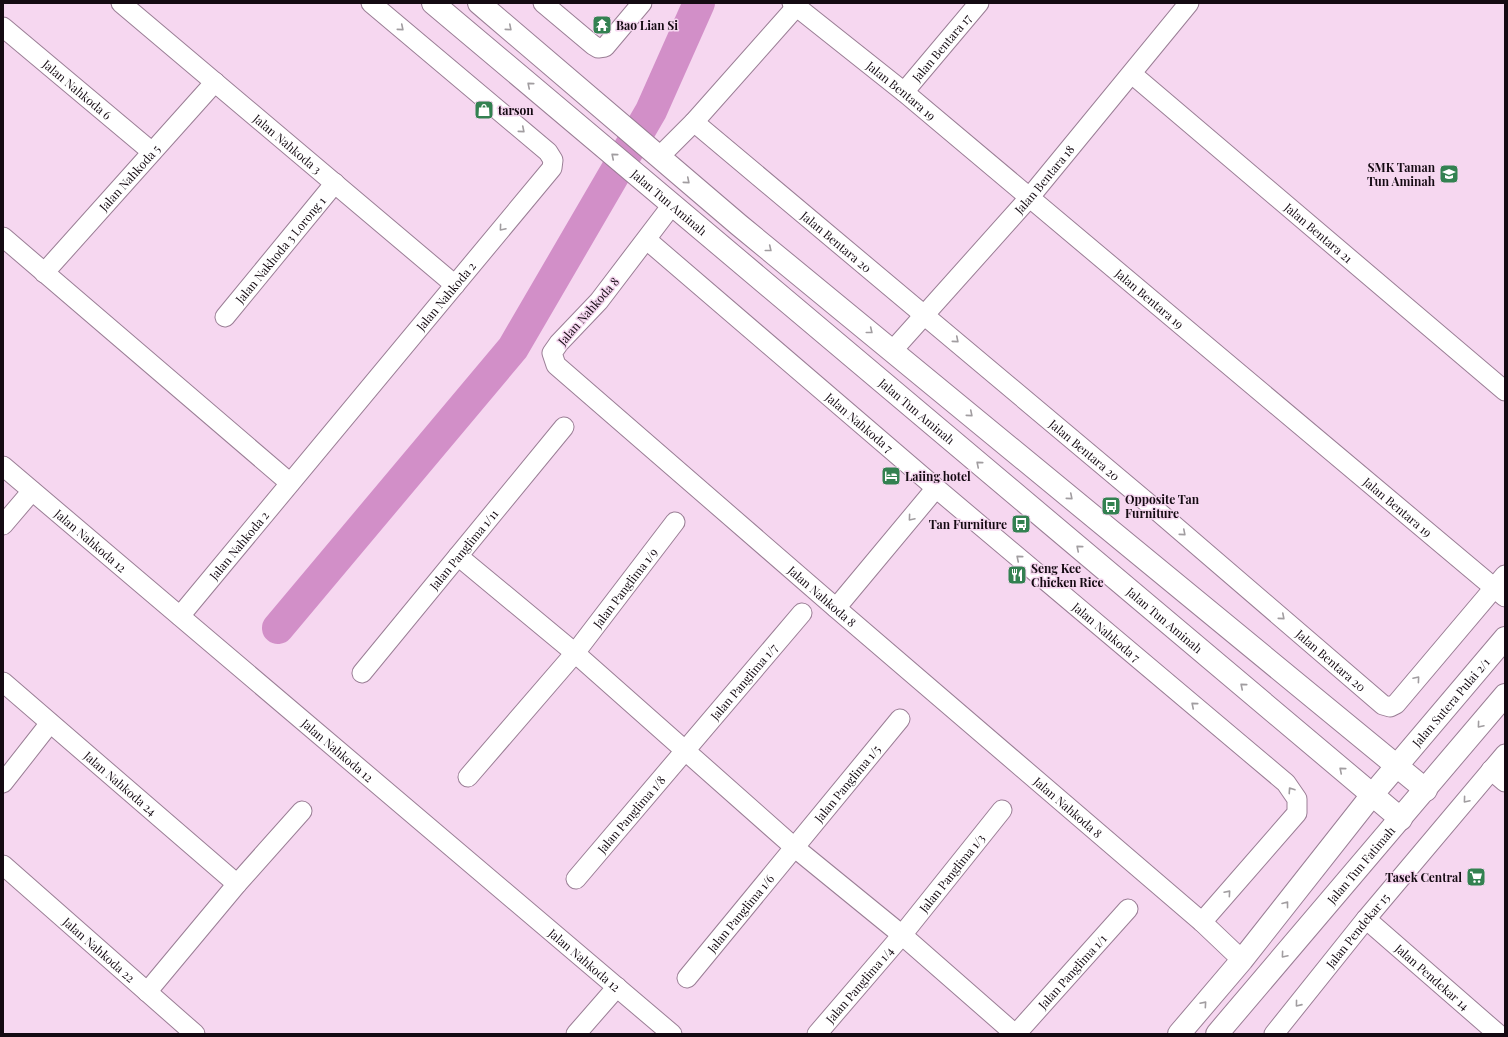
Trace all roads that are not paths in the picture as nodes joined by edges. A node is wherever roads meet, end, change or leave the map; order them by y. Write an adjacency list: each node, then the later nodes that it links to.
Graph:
1 (121, 3): 12 (street, Jalan Nahkoda 3)
2 (371, 3): 23 (street, Jalan Nahkoda 2, one-way to 23)
3 (433, 3): 19 (main road, Jalan Tun Aminah, one-way to 3)
4 (479, 3): 16 (main road, one-way to 16)
5 (543, 3): 6 (street)
6 (642, 3)
7 (979, 3): 13 (street, Jalan Bentara 17)
8 (1189, 3): 11 (street, Jalan Bentara 18)
9 (794, 5): 13 (street, Jalan Bentara 19); 14 (street)
10 (3, 28): 15 (street, Jalan Nahkoda 6)
11 (1132, 74): 18 (street, Jalan Bentara 18); 27 (street, Jalan Bentara 21)
12 (215, 82): 15 (street, Jalan Nahkoda 5); 17 (street, Jalan Nahkoda 3)
13 (904, 92): 18 (street, Jalan Bentara 19)
14 (694, 122): 16 (street); 24 (street, Jalan Bentara 20)
15 (152, 152): 22 (street, Jalan Nahkoda 5)
16 (658, 156): 26 (main road, one-way to 26)
17 (335, 183): 23 (street, Jalan Nahkoda 3); 25 (street, Jalan Nakhoda 3 Lorong 1)
18 (1029, 198): 24 (street, Jalan Bentara 18); 36 (street, Jalan Bentara 19)
19 (672, 205): 21 (street, Jalan Nahkoda 8); 54 (main road, Jalan Tun Aminah, one-way to 19)
20 (3, 237): 22 (street)
21 (646, 240): 31 (street, Jalan Nahkoda 7); 37 (street, Jalan Nahkoda 8)
22 (44, 273): 30 (street)
23 (455, 284): 30 (street, Jalan Nahkoda 2)
24 (926, 315): 26 (street, Jalan Bentara 18); 36 (street, Jalan Bentara 20, one-way to 36)
25 (225, 317)
26 (893, 350): 49 (main road, one-way to 49)
27 (1505, 391)
28 (564, 426): 35 (street, Jalan Panglima 1/11)
29 (3, 466): 32 (street, Jalan Nahkoda 12)
30 (290, 483): 39 (street, Jalan Nahkoda 2)
31 (936, 488): 37 (street, one-way to 37); 64 (street, Jalan Nahkoda 7, one-way to 31)
32 (32, 491): 34 (street); 39 (street, Jalan Nahkoda 12)
33 (675, 522): 41 (street, Jalan Panglima 1/9)
34 (3, 525)
35 (458, 556): 41 (street); 42 (street, Jalan Panglima 1/11)
36 (1501, 587)
37 (836, 608): 64 (street, Jalan Nahkoda 8)
38 (802, 613): 47 (street, Jalan Panglima 1/7)
39 (180, 616): 68 (street, Jalan Nahkoda 12)
40 (1505, 638): 49 (main road, Jalan Sutera Pulai 2/1)
41 (575, 652): 47 (street); 51 (street)
42 (362, 673)
43 (3, 682): 46 (street, Jalan Nahkoda 24)
44 (1505, 695): 53 (main road, Jalan Tun Fatimah, one-way to 53)
45 (900, 719): 58 (street, Jalan Panglima 1/5)
46 (50, 723): 52 (street); 61 (street, Jalan Nahkoda 24)
47 (686, 750): 58 (street); 60 (street, Jalan Panglima 1/8)
48 (1505, 754): 50 (street, Jalan Pendekar 15)
49 (1396, 766): 53 (main road); 54 (main road)
50 (1498, 776): 63 (street, Jalan Pendekar 15, one-way to 63)
51 (468, 778)
52 (3, 782)
53 (1426, 790): 57 (main road, Jalan Tun Fatimah)
54 (1372, 795): 57 (main road, Jalan Tun Aminah); 66 (main road, one-way to 54)
55 (1002, 810): 65 (street, Jalan Panglima 1/3)
56 (302, 811): 61 (street)
57 (1401, 819): 76 (main road, Jalan Tun Fatimah, one-way to 76)
58 (794, 847): 65 (street); 67 (street, Jalan Panglima 1/6)
59 (3, 865): 69 (street, Jalan Nahkoda 22)
60 (576, 879)
61 (238, 884): 69 (street)
62 (1128, 909): 74 (street, Jalan Panglima 1/1)
63 (1366, 919): 77 (street, Jalan Pendekar 15, one-way to 77); 78 (street, Jalan Pendekar 14)
64 (1202, 922): 66 (street, Jalan Nahkoda 8)
65 (902, 935): 73 (street, Jalan Panglima 1/4); 74 (street)
66 (1242, 960): 75 (main road, one-way to 66)
67 (687, 978)
68 (616, 987): 71 (street); 72 (street, Jalan Nahkoda 12)
69 (147, 992): 70 (street, Jalan Nahkoda 22)
70 (195, 1034)
71 (576, 1034)
72 (672, 1034)
73 (817, 1034)
74 (1016, 1034)
75 (1179, 1034)
76 (1217, 1034)
77 (1274, 1034)
78 (1498, 1034)

